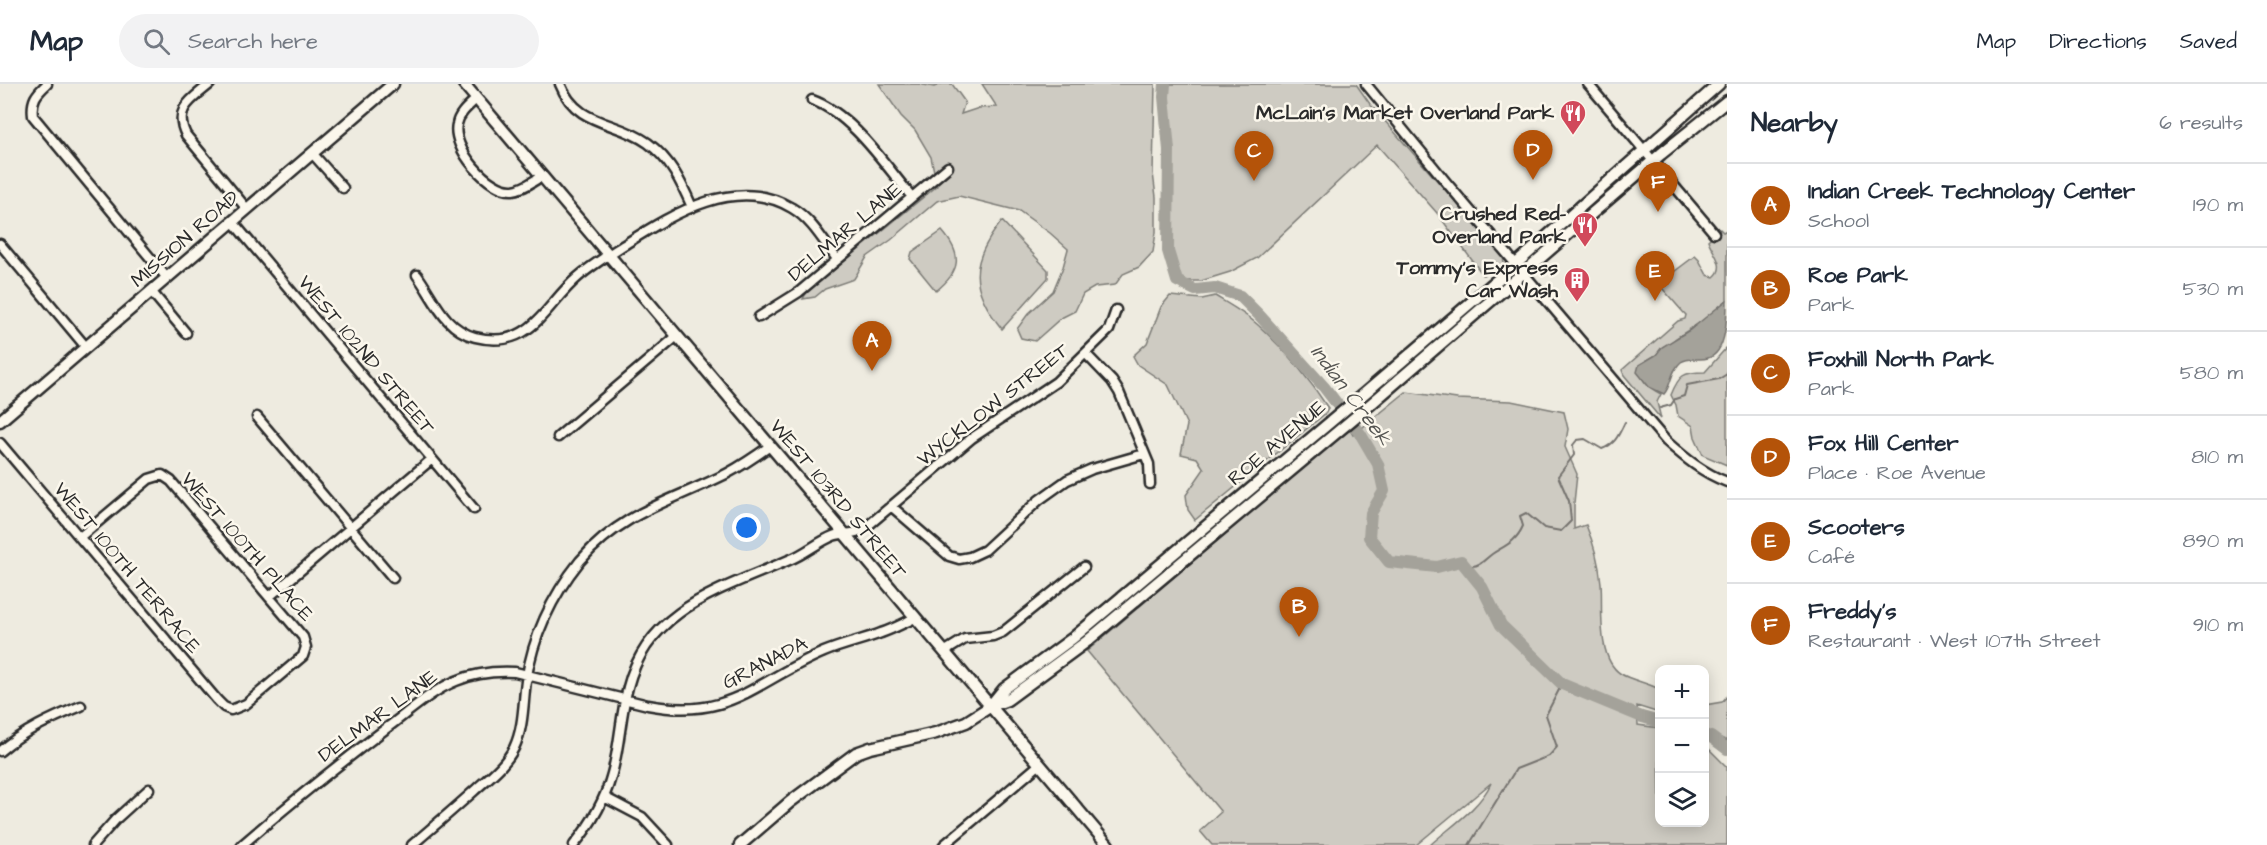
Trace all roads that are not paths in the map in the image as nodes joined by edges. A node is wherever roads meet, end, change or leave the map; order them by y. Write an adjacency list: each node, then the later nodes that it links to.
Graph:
1 (47, 84): 29 (street)
2 (210, 84): 20 (street)
3 (393, 84): 13 (main road, MISSION ROAD)
4 (464, 84): 9 (main road, WEST 103RD STREET)
5 (560, 84): 19 (street)
6 (1366, 84): 26 (street)
7 (1588, 84): 12 (street)
8 (1719, 84): 12 (main road, ROE AVENUE)
9 (476, 99): 16 (main road, WEST 103RD STREET); 16 (street)
10 (812, 100): 18 (street)
11 (1727, 101): 14 (main road, ROE AVENUE)
12 (1645, 150): 14 (street); 26 (main road, ROE AVENUE)
13 (312, 153): 17 (street); 20 (main road, MISSION ROAD)
14 (1653, 161): 22 (street); 27 (main road, ROE AVENUE)
15 (948, 167): 18 (street, DELMAR LANE)
16 (542, 176): 24 (main road, WEST 103RD STREET)
17 (342, 188)
18 (912, 197): 25 (street, DELMAR LANE)
19 (692, 207): 24 (street); 25 (street)
20 (247, 209): 21 (main road, MISSION ROAD)
21 (233, 222): 29 (main road, MISSION ROAD); 43 (street, WEST 102ND STREET)
22 (1714, 233)
23 (0, 244): 35 (street)
24 (609, 255): 28 (street); 34 (main road, WEST 103RD STREET)
25 (837, 259): 32 (street, DELMAR LANE)
26 (1516, 264): 27 (street); 48 (main road, ROE AVENUE)
27 (1524, 273): 44 (street); 52 (main road, ROE AVENUE)
28 (417, 275)
29 (167, 278): 30 (main road, MISSION ROAD)
30 (151, 291): 33 (street); 35 (main road, MISSION ROAD)
31 (1116, 310): 36 (street, WYCKLOW STREET)
32 (759, 317)
33 (186, 333)
34 (677, 336): 39 (street); 41 (main road, WEST 103RD STREET)
35 (86, 347): 37 (main road, MISSION ROAD)
36 (1086, 354): 42 (street, WYCKLOW STREET); 46 (street, WYCKLOW STREET)
37 (2, 416)
38 (257, 417): 49 (street)
39 (558, 437)
40 (0, 443): 51 (street, WEST 100TH TERRACE)
41 (770, 446): 50 (main road, WEST 103RD STREET); 58 (street)
42 (1144, 454): 45 (street, WYCKLOW STREET); 46 (street)
43 (432, 459): 47 (street, WEST 102ND STREET); 49 (street)
44 (1727, 482)
45 (1150, 484)
46 (891, 506): 50 (street, WYCKLOW STREET)
47 (474, 509)
48 (1206, 526): 52 (main road); 60 (main road, ROE AVENUE)
49 (351, 528): 54 (street); 55 (street)
50 (845, 534): 56 (main road, WEST 103RD STREET); 59 (street, WYCKLOW STREET)
51 (80, 537): 55 (street, WEST 100TH PLACE); 62 (street, WEST 100TH TERRACE)
52 (1212, 537): 60 (main road, ROE AVENUE)
53 (1084, 567): 57 (street)
54 (393, 578)
55 (269, 597): 62 (street, WEST 100TH PLACE)
56 (915, 618): 57 (main road, WEST 103RD STREET); 59 (street, GRANADA)
57 (944, 652): 60 (main road, WEST 103RD STREET)
58 (527, 675): 59 (street, DELMAR LANE); 69 (street, DELMAR LANE); 70 (street)
59 (625, 699): 66 (street, WYCKLOW STREET)
60 (991, 705): 64 (main road, WEST 103RD STREET); 73 (main road, ROE AVENUE)
61 (81, 706): 63 (street)
62 (231, 710)
63 (0, 751)
64 (1040, 764): 67 (main road, WEST 103RD STREET); 74 (street)
65 (149, 789): 68 (street)
66 (604, 797): 71 (street, WYCKLOW STREET); 72 (street)
67 (1103, 844)
68 (93, 845)
69 (242, 845)
70 (412, 845)
71 (574, 845)
72 (668, 845)
73 (740, 845)
74 (944, 845)

